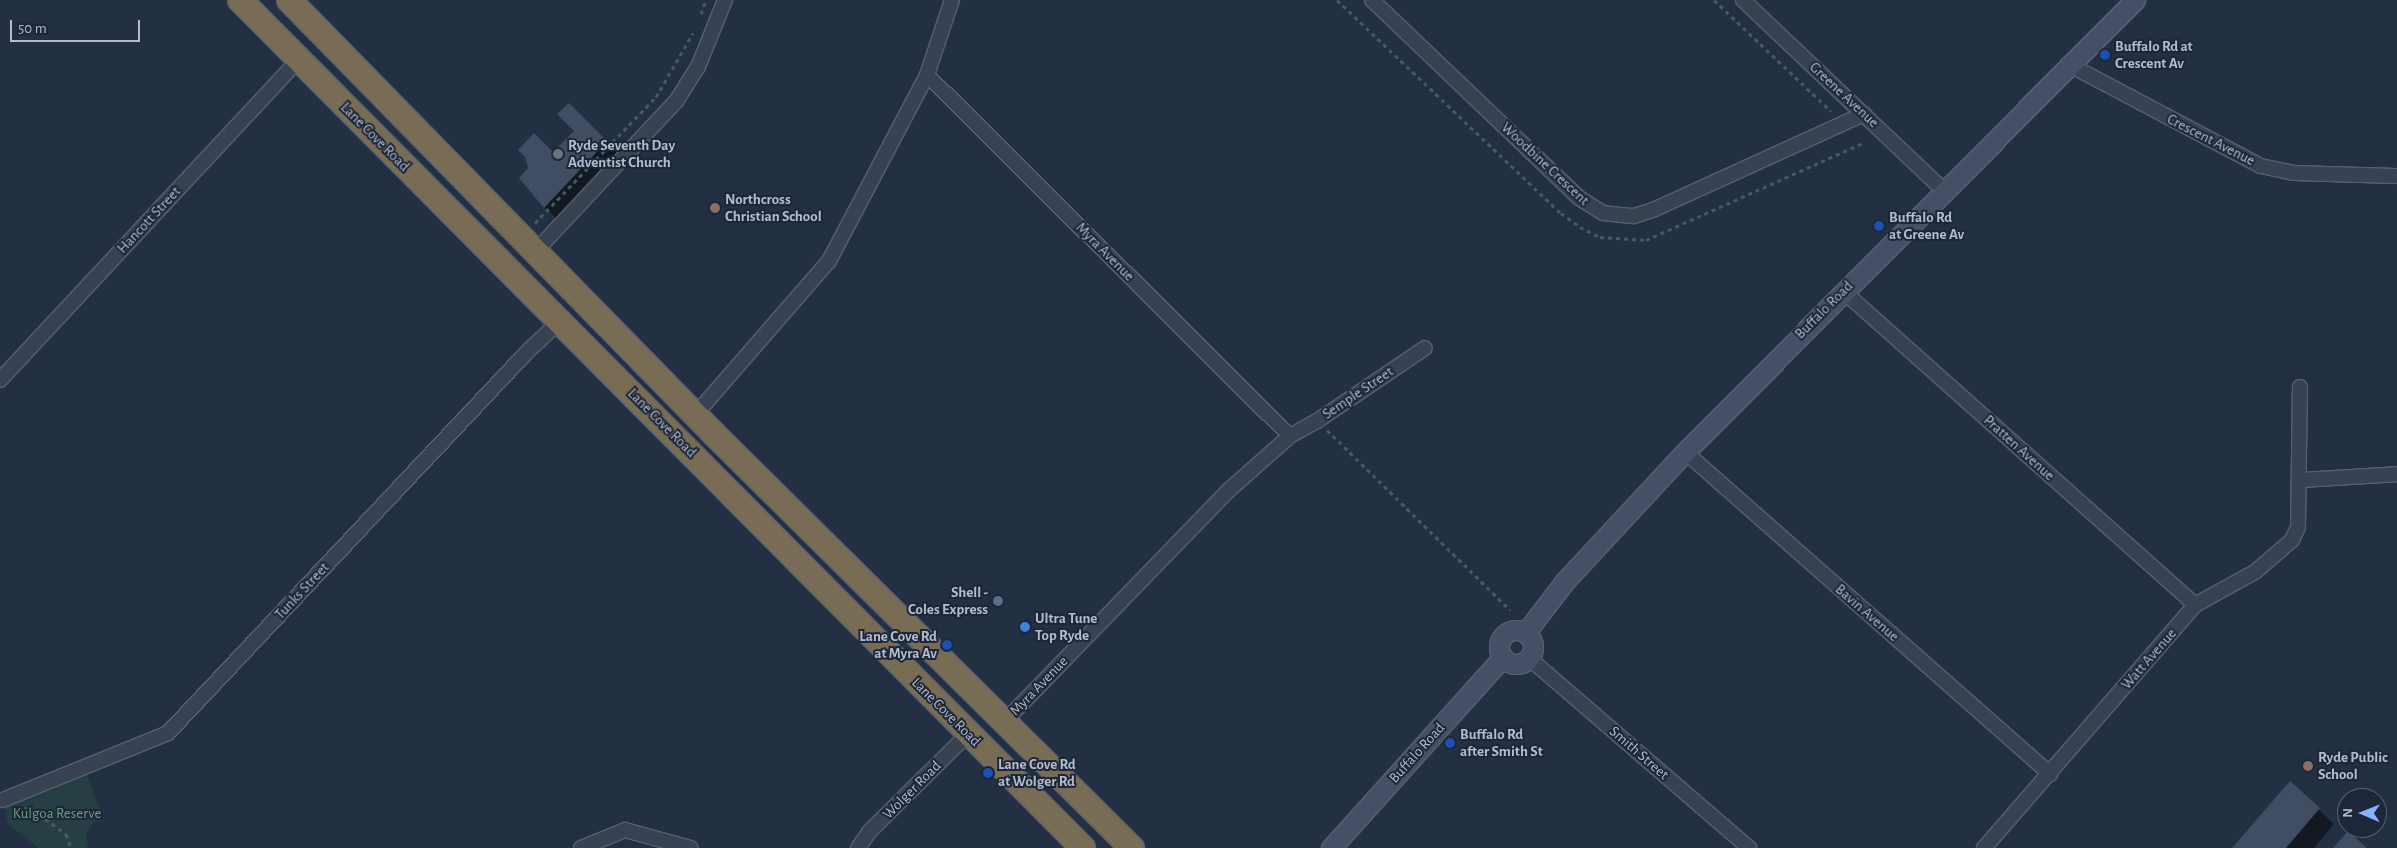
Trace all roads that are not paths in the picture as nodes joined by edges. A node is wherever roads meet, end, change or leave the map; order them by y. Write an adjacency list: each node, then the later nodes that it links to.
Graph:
1 (240, 0): 8 (highway, Lane Cove Road)
2 (289, 0): 14 (highway, Lane Cove Road)
3 (725, 0): 14 (street)
4 (952, 0): 10 (street)
5 (1372, 0): 11 (street, Woodbine Crescent)
6 (1743, 0): 11 (street, Greene Avenue)
7 (2135, 0): 9 (street, Buffalo Road)
8 (298, 60): 16 (highway, Lane Cove Road); 18 (street, Hancott Street)
9 (2068, 64): 12 (street, Crescent Avenue); 13 (street, Buffalo Road)
10 (927, 75): 20 (street); 21 (street, Myra Avenue)
11 (1864, 114): 13 (street, Greene Avenue)
12 (2397, 176)
13 (1944, 191): 15 (street, Buffalo Road)
14 (534, 254): 20 (highway, Lane Cove Road)
15 (1843, 291): 22 (street, Buffalo Road); 25 (street, Pratten Avenue)
16 (560, 321): 30 (highway, Lane Cove Road); 32 (street, Tunks Street)
17 (1425, 348): 21 (street, Semple Street)
18 (0, 380)
19 (2300, 387): 24 (street, Watt Avenue)
20 (695, 415): 29 (highway, Lane Cove Road)
21 (1290, 436): 29 (street, Myra Avenue)
22 (1685, 452): 26 (street, Buffalo Road); 31 (street, Bavin Avenue)
23 (2397, 474): 24 (street)
24 (2300, 480): 25 (street, Watt Avenue)
25 (2195, 605): 31 (street, Watt Avenue)
26 (1526, 632): 27 (street); 28 (street)
27 (1503, 657): 28 (street); 38 (street, Buffalo Road)
28 (1529, 658): 39 (street, Smith Street)
29 (1004, 722): 37 (highway, Lane Cove Road)
30 (968, 734): 35 (street, Wolger Road); 36 (highway, Lane Cove Road)
31 (2050, 774): 40 (street, Watt Avenue)
32 (3, 800)
33 (580, 848): 34 (street)
34 (691, 848)
35 (858, 848)
36 (1083, 848)
37 (1132, 848)
38 (1331, 848)
39 (1749, 848)
40 (1984, 848)

